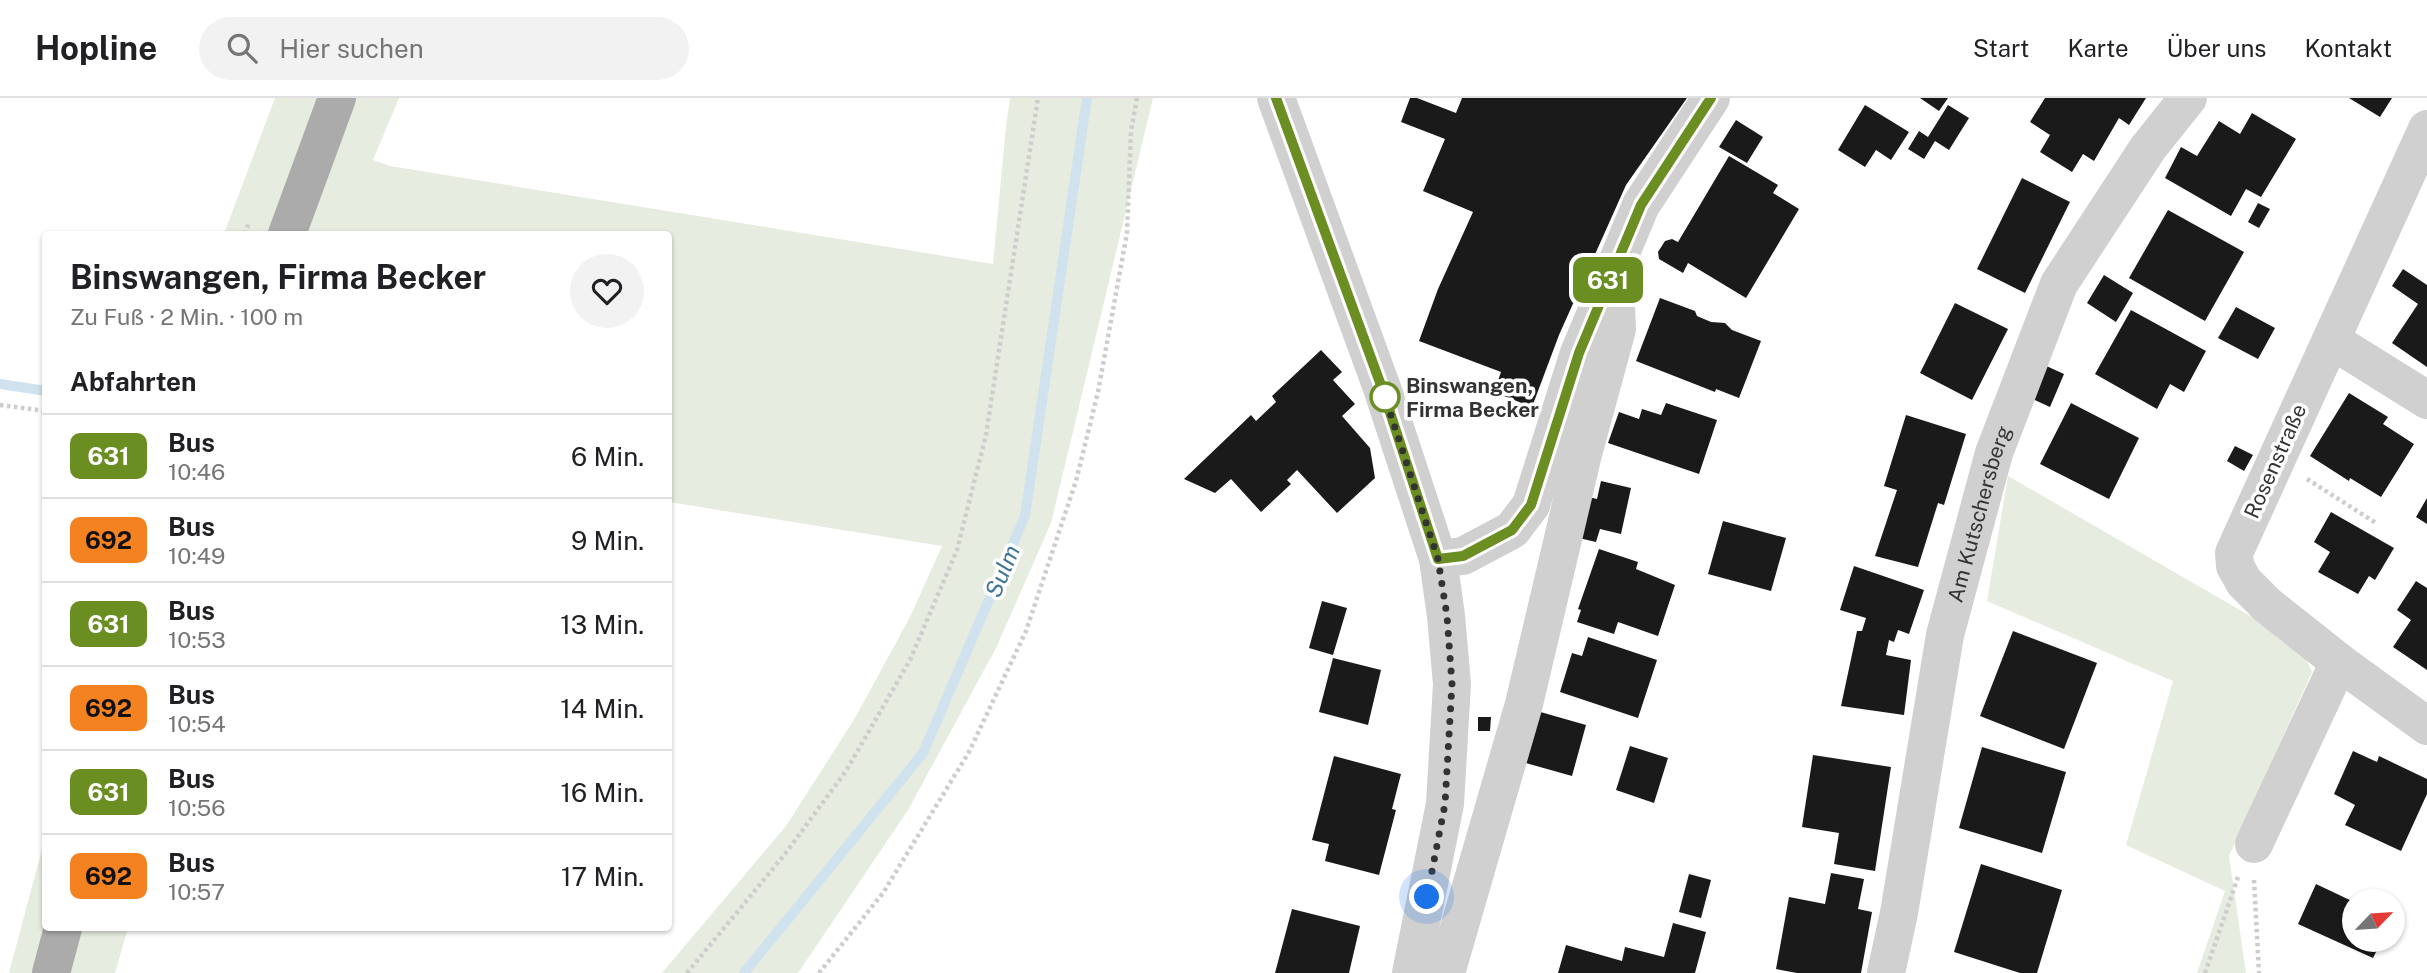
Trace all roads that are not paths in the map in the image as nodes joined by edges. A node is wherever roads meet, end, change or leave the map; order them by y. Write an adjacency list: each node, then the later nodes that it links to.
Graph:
1 (337, 98): 6 (main road)
2 (1276, 98): 10 (street)
3 (1711, 98): 7 (street)
4 (2188, 98): 18 (street, Am Kutschersberg)
5 (2427, 129): 8 (street, Rosenstraße)
6 (288, 231)
7 (1606, 287): 10 (street); 17 (street)
8 (2331, 340): 9 (street); 11 (street, Rosenstraße)
9 (2427, 400)
10 (1438, 559): 16 (street)
11 (2339, 662): 12 (street, Rosenstraße); 13 (street)
12 (2427, 726)
13 (2254, 844)
14 (62, 931): 15 (main road)
15 (51, 973)
16 (1410, 973)
17 (1446, 973)
18 (1886, 973)

